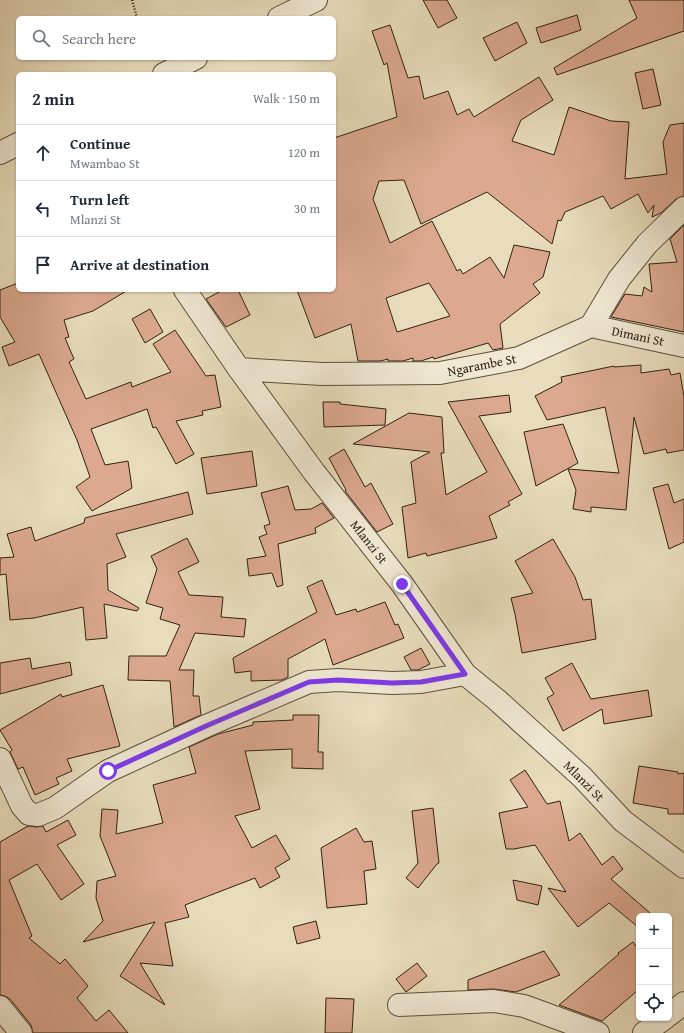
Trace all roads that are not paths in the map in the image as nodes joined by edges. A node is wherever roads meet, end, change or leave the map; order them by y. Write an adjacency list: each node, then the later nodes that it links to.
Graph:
1 (316, 0): 2 (street)
2 (283, 16)
3 (192, 60): 4 (street)
4 (168, 72)
5 (16, 145): 6 (street)
6 (0, 153)
7 (684, 208): 9 (street)
8 (186, 292): 11 (street, Mlanzi St)
9 (591, 326): 10 (street, Dimani St); 11 (street, Ngarambe St)
10 (684, 346)
11 (239, 369): 12 (street, Mlanzi St)
12 (465, 674): 13 (street); 14 (street, Mlanzi St)
13 (0, 759)
14 (684, 867)
15 (684, 1003): 18 (street)
16 (399, 1005): 21 (street)
17 (0, 1007): 20 (street)
18 (672, 1012)
19 (661, 1021): 22 (street)
20 (21, 1033)
21 (598, 1033)
22 (644, 1033)

